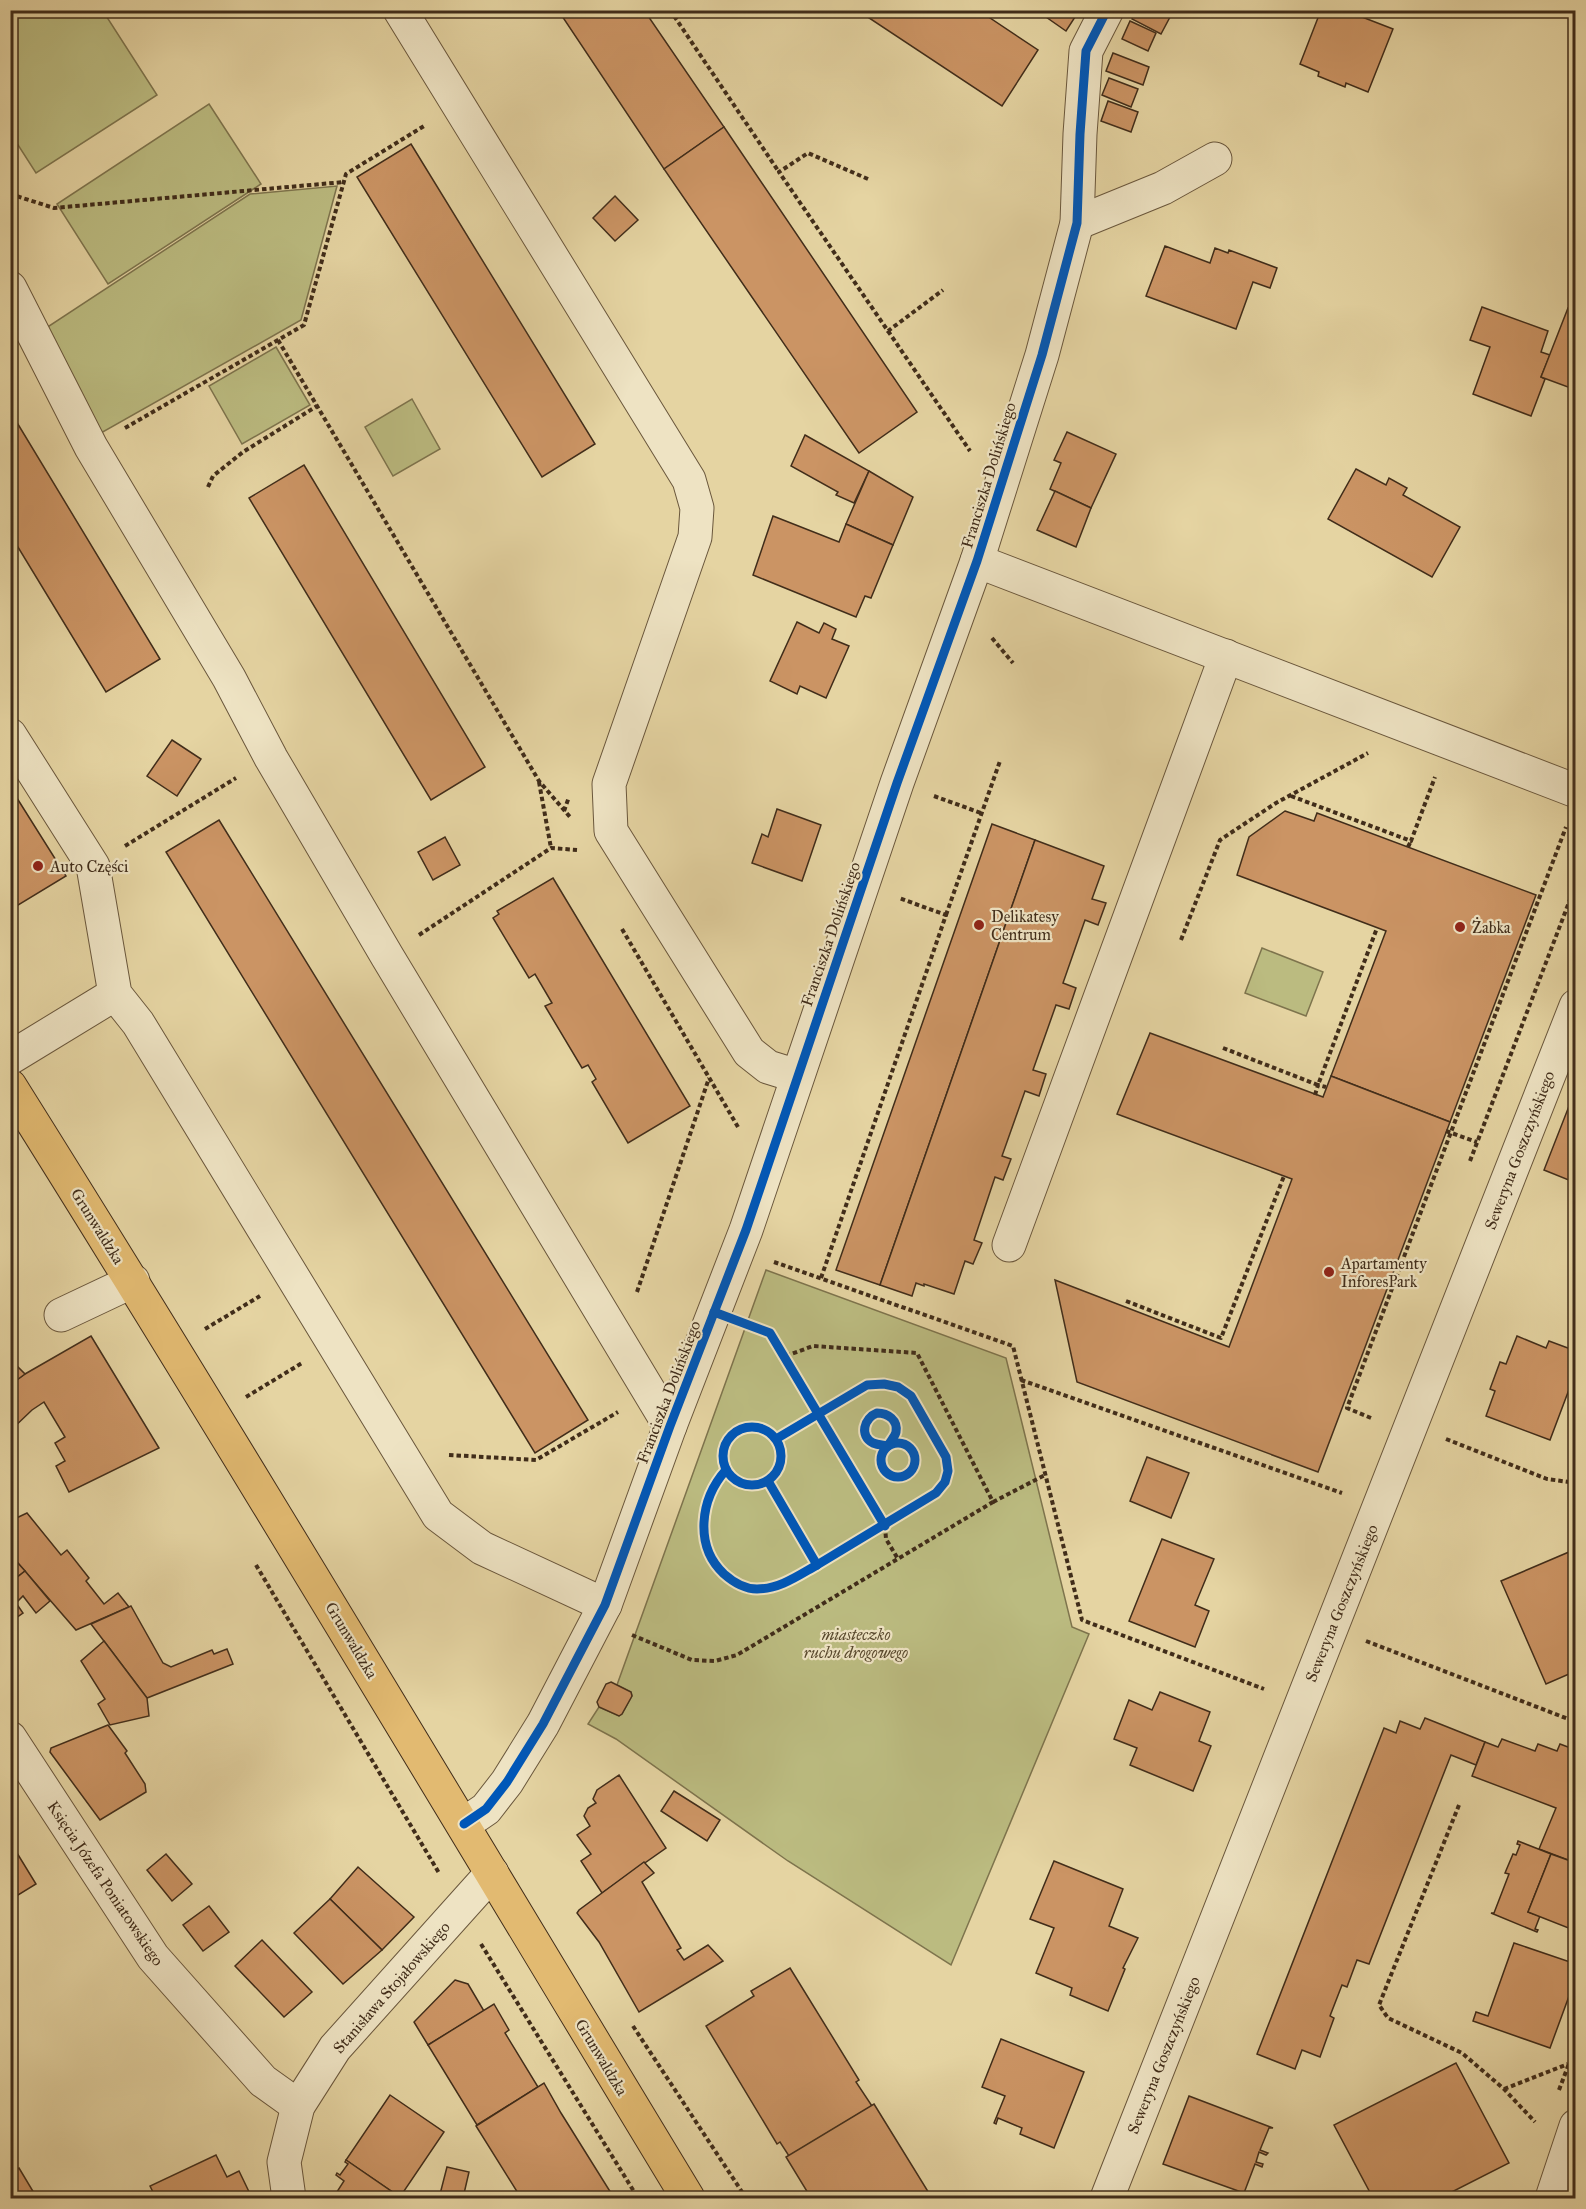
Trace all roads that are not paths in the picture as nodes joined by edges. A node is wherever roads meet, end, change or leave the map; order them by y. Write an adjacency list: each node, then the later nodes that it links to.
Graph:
1 (400, 10): 13 (street)
2 (1107, 10): 4 (street, Franciszka Dolińskiego)
3 (1215, 159): 4 (street)
4 (1077, 223): 6 (street, Franciszka Dolińskiego)
5 (10, 288): 18 (street)
6 (977, 561): 7 (street); 13 (street, Franciszka Dolińskiego)
7 (1226, 656): 9 (street); 15 (street)
8 (10, 735): 10 (street)
9 (1572, 805)
10 (115, 994): 12 (street); 19 (street)
11 (1575, 1006): 27 (street, Seweryna Goszczyńskiego)
12 (10, 1058)
13 (797, 1076): 18 (street, Franciszka Dolińskiego)
14 (10, 1086): 16 (main road, Grunwaldzka)
15 (1009, 1245)
16 (133, 1281): 17 (street); 21 (main road, Grunwaldzka)
17 (61, 1315)
18 (670, 1426): 19 (street, Franciszka Dolińskiego)
19 (605, 1605): 21 (street, Franciszka Dolińskiego)
20 (10, 1738): 23 (street, Księcia Józefa Poniatowskiego)
21 (464, 1824): 22 (main road, Grunwaldzka)
22 (492, 1873): 23 (street, Stanisława Stojałowskiego); 26 (main road, Grunwaldzka)
23 (298, 2106): 25 (street)
24 (1575, 2126): 28 (street)
25 (289, 2199)
26 (688, 2199)
27 (1107, 2199)
28 (1552, 2199)

